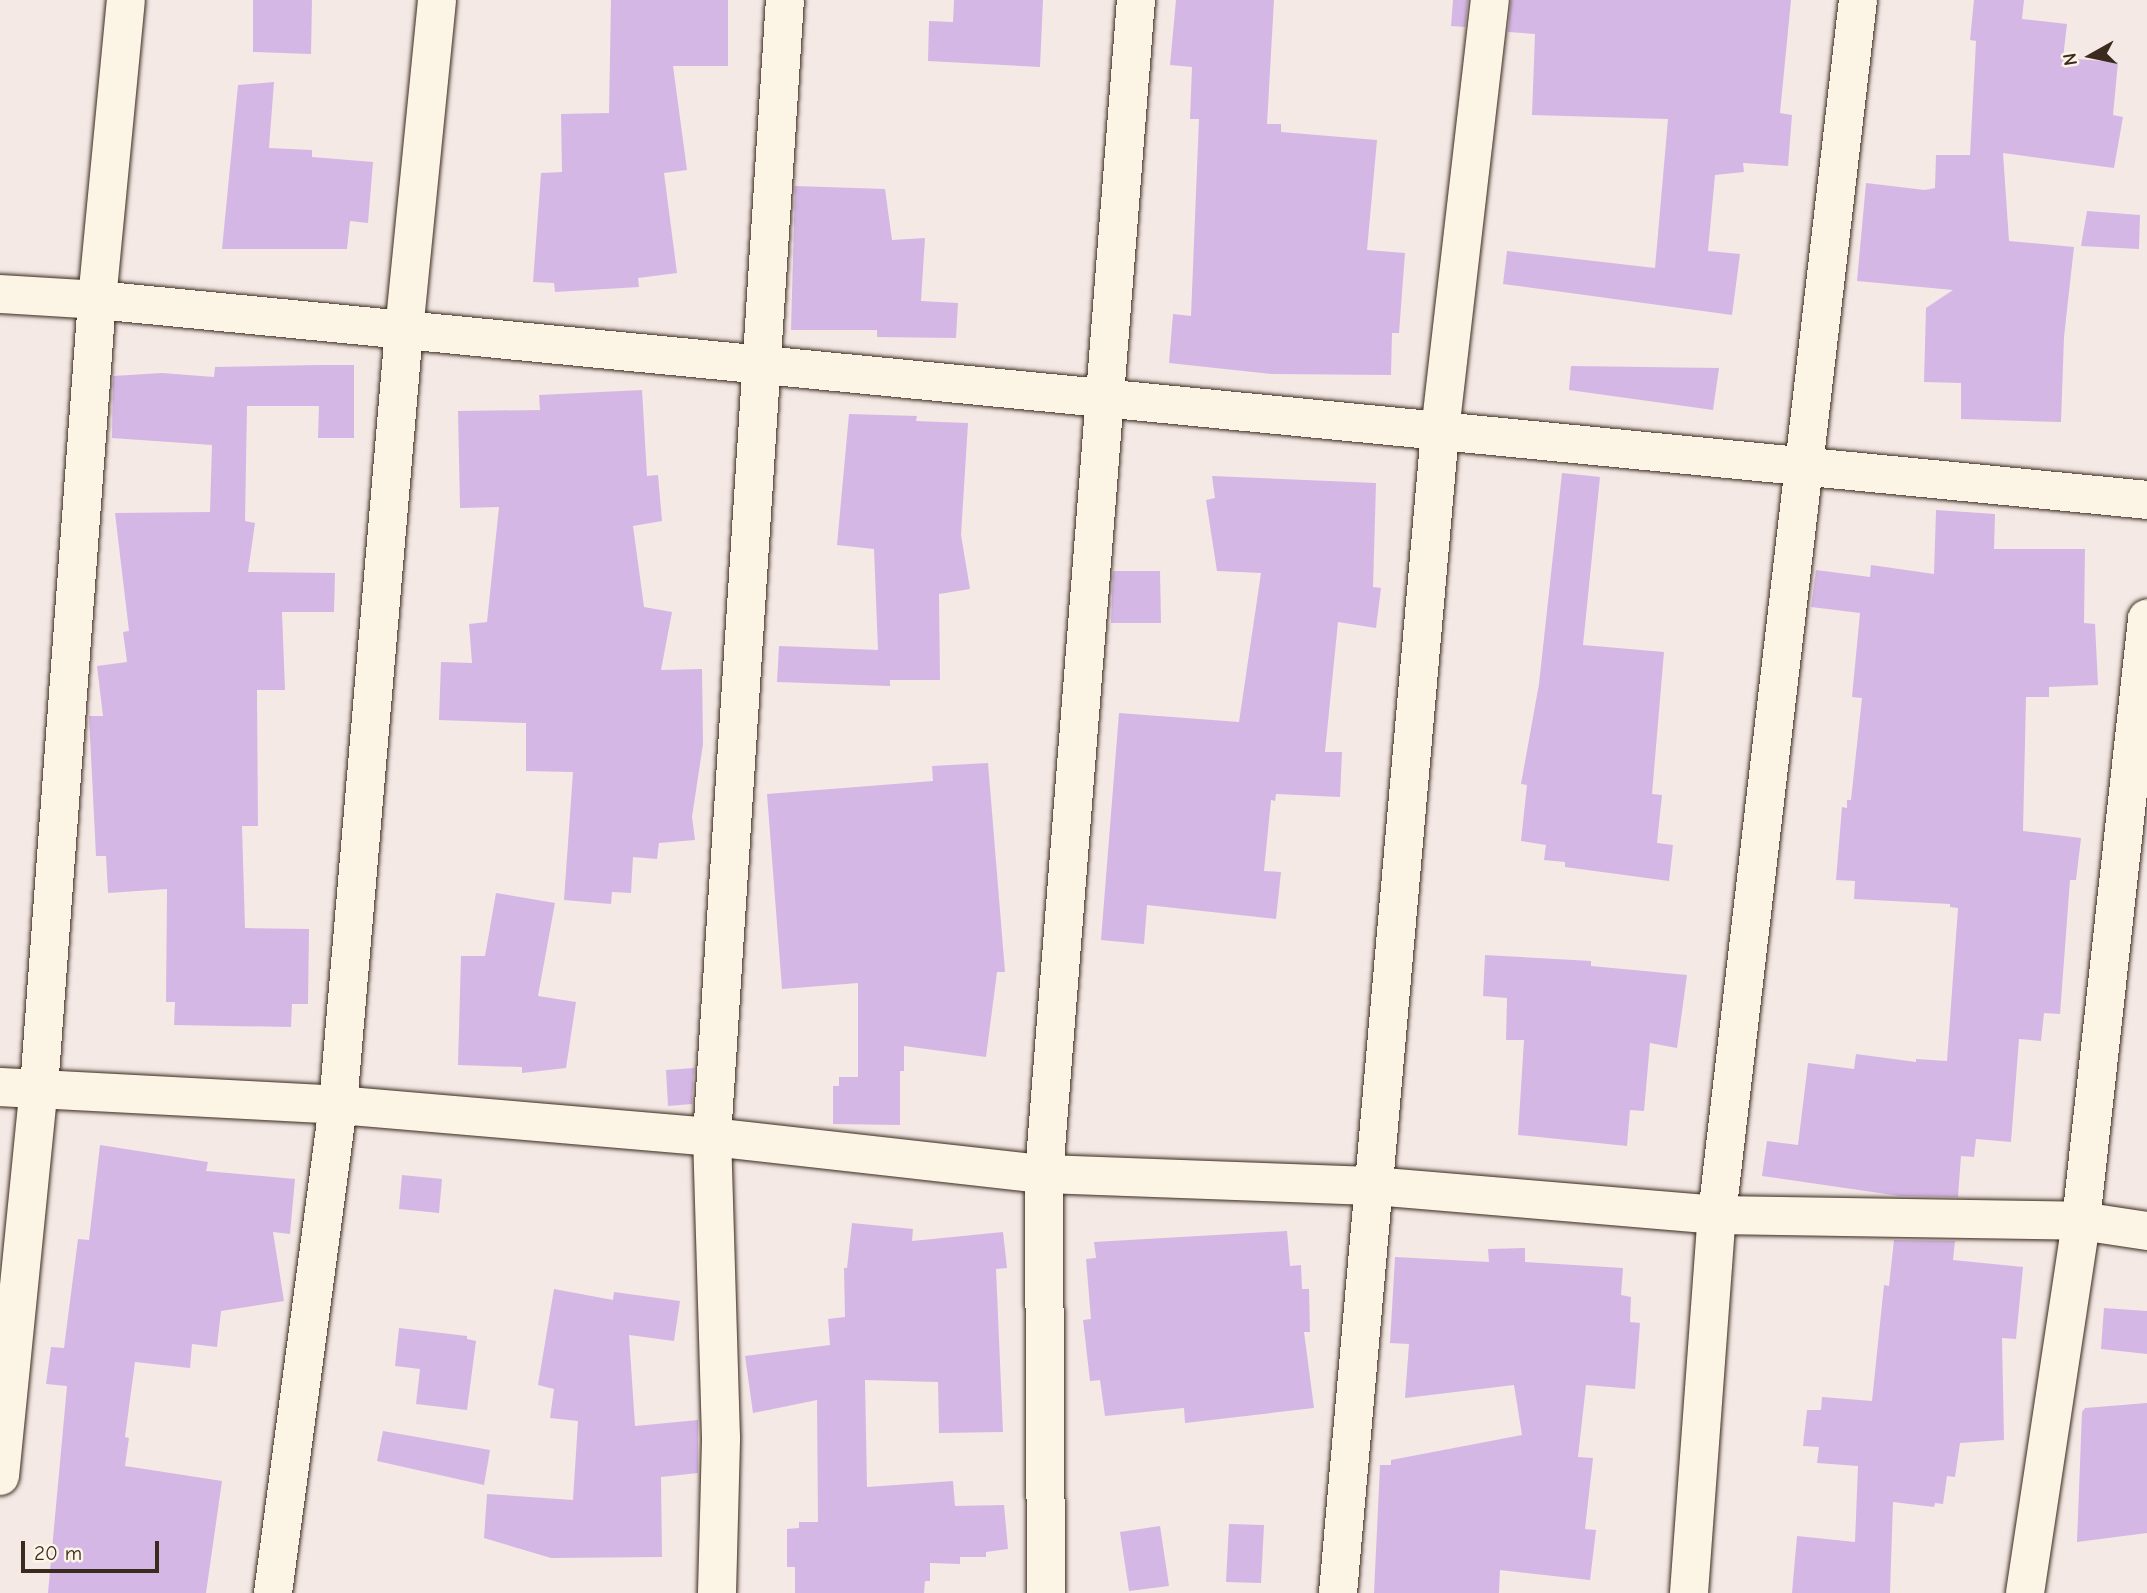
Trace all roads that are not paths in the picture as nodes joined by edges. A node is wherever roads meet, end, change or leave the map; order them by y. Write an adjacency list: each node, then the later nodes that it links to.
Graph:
1 (126, 0): 8 (street)
2 (437, 0): 9 (street)
3 (785, 0): 10 (street)
4 (1136, 0): 11 (street)
5 (1490, 0): 12 (street)
6 (1858, 0): 13 (street)
7 (0, 294): 8 (street)
8 (97, 300): 9 (street); 17 (street)
9 (404, 331): 10 (street); 18 (street)
10 (761, 365): 11 (street); 19 (street)
11 (1105, 398): 12 (street); 20 (street)
12 (1440, 431): 13 (street); 21 (street)
13 (1802, 467): 14 (street); 22 (street)
14 (2147, 500)
15 (2147, 619): 23 (street)
16 (0, 1087): 17 (street)
17 (39, 1088): 18 (street); 25 (street)
18 (338, 1105): 19 (street); 26 (street)
19 (712, 1137): 20 (street); 27 (street)
20 (1044, 1174): 21 (street); 28 (street)
21 (1373, 1186): 22 (street); 29 (street)
22 (1717, 1215): 23 (street); 30 (street)
23 (2081, 1221): 24 (street); 31 (street)
24 (2147, 1231)
25 (0, 1476)
26 (273, 1593)
27 (717, 1593)
28 (1046, 1593)
29 (1338, 1593)
30 (1689, 1593)
31 (2025, 1593)

